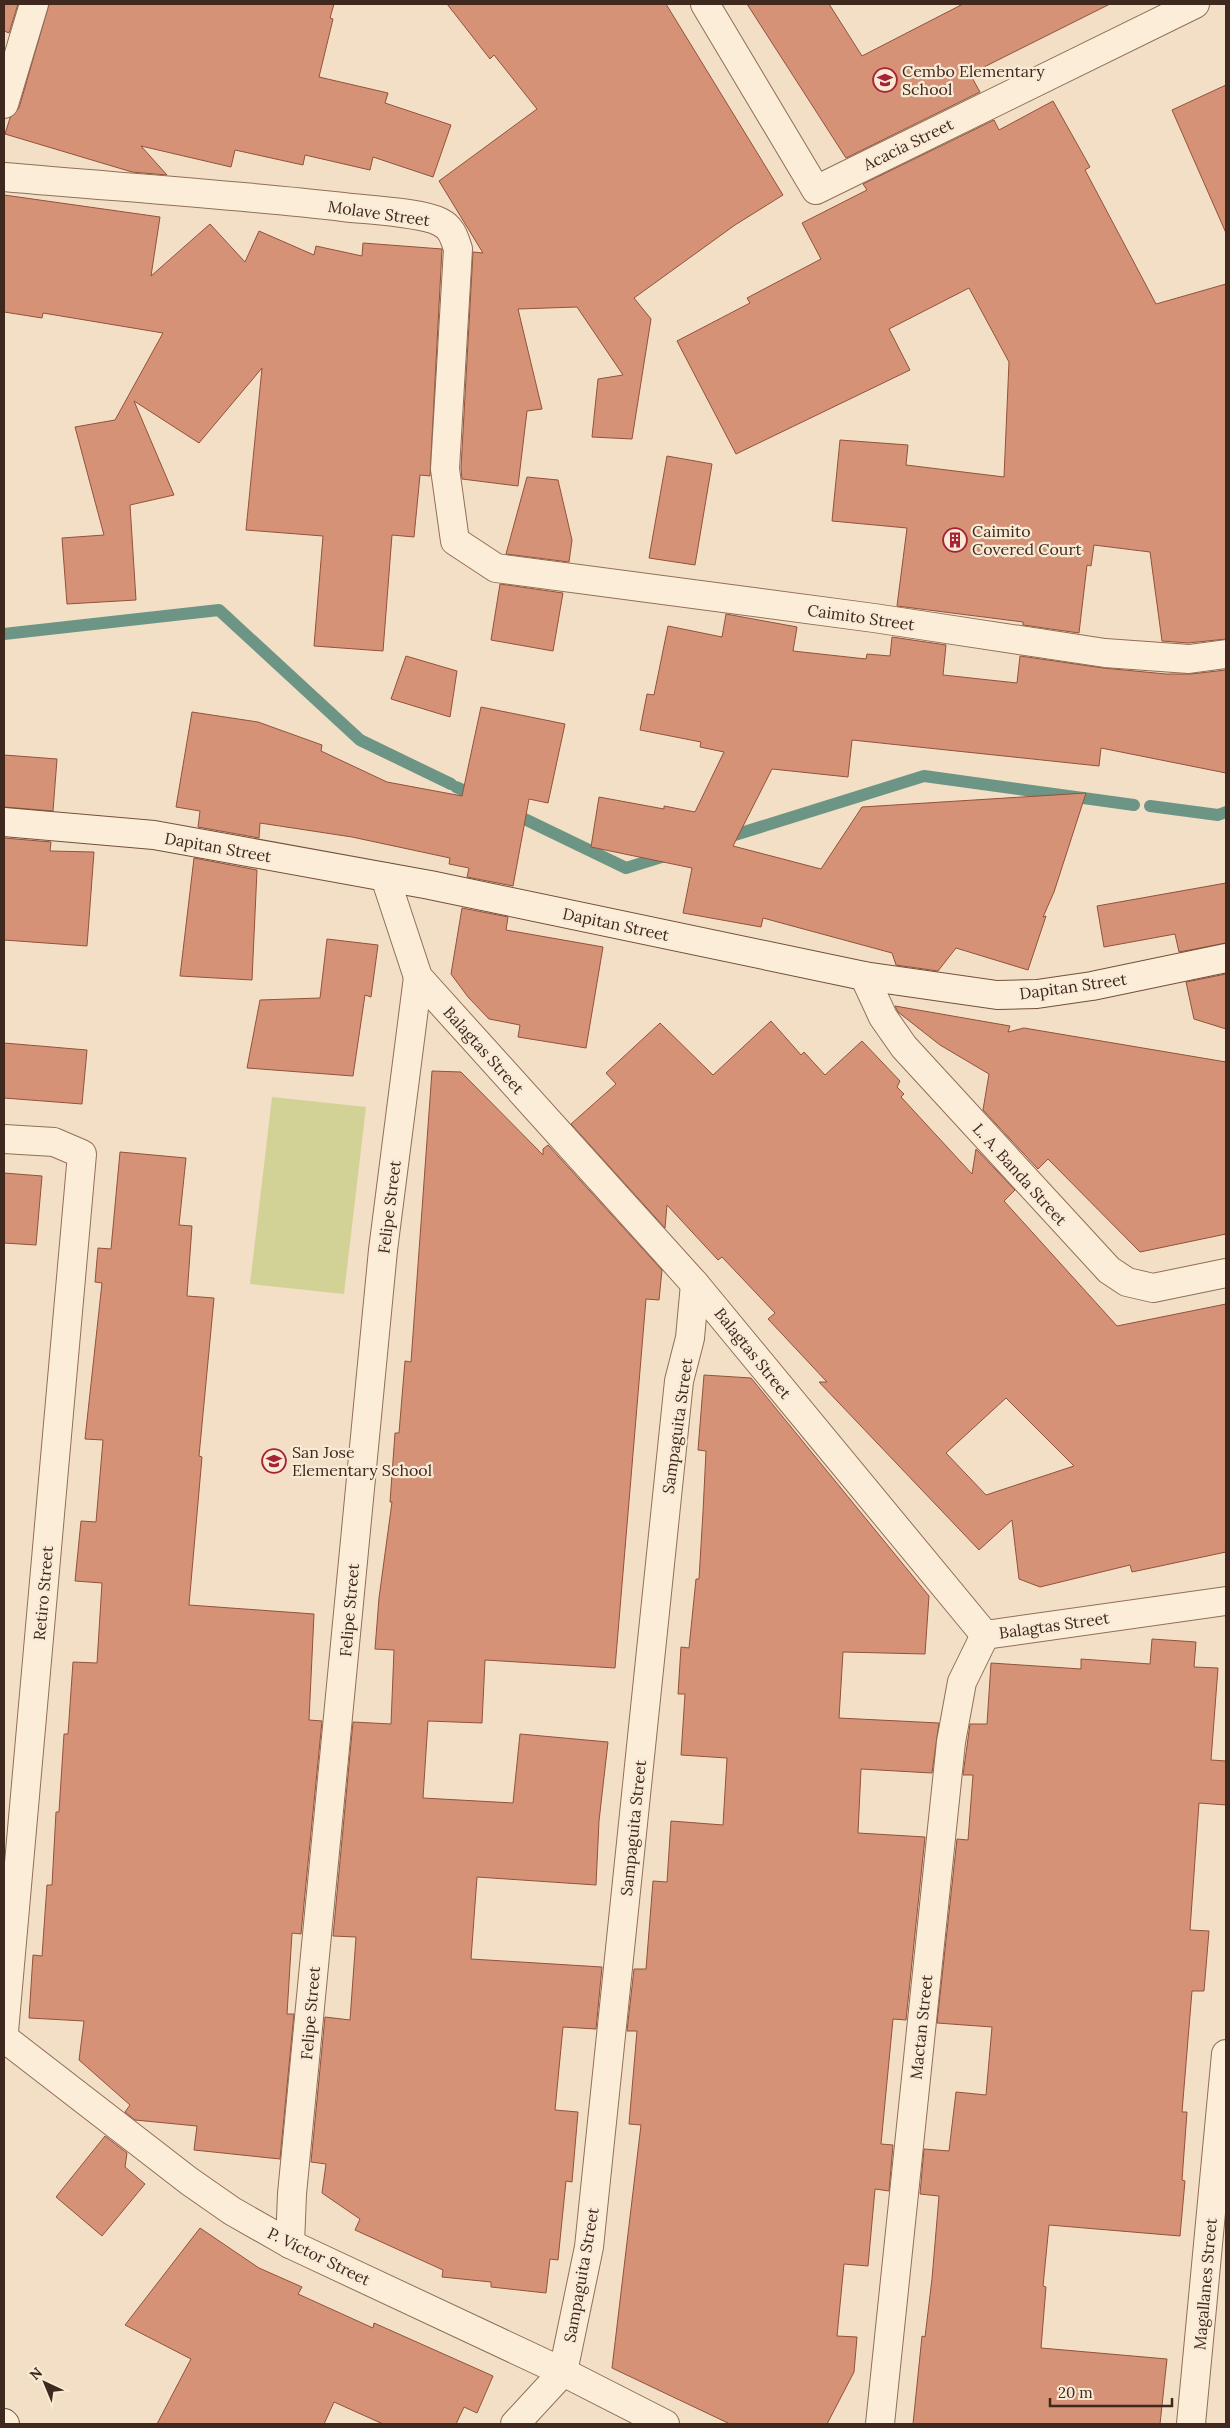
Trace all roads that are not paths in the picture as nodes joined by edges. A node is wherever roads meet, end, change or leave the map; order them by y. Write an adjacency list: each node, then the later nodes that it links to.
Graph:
1 (34, 4): 4 (street)
2 (705, 4): 3 (street, Acacia Street)
3 (1195, 4)
4 (4, 104)
5 (4, 177): 6 (street, Molave Street)
6 (496, 568): 7 (street, Caimito Street)
7 (1226, 654)
8 (4, 822): 9 (street, Dapitan Street)
9 (385, 877): 11 (street, Dapitan Street); 12 (street, Balagtas Street)
10 (1226, 958): 11 (street, Dapitan Street)
11 (864, 976): 14 (street, L. A. Banda Street)
12 (418, 977): 15 (street, Balagtas Street); 21 (street, Felipe Street)
13 (4, 1139): 18 (street, Retiro Street)
14 (1226, 1273)
15 (695, 1284): 17 (street, Balagtas Street); 22 (street, Sampaguita Street)
16 (1226, 1600): 17 (street, Balagtas Street)
17 (985, 1635): 25 (street, Mactan Street)
18 (4, 2032)
19 (4, 2038): 21 (street, P. Victor Street)
20 (1226, 2054): 26 (street, Magallanes Street)
21 (290, 2244): 22 (street, P. Victor Street)
22 (563, 2372): 23 (street); 24 (street, P. Victor Street)
23 (515, 2424)
24 (665, 2424)
25 (880, 2424)
26 (1191, 2424)

